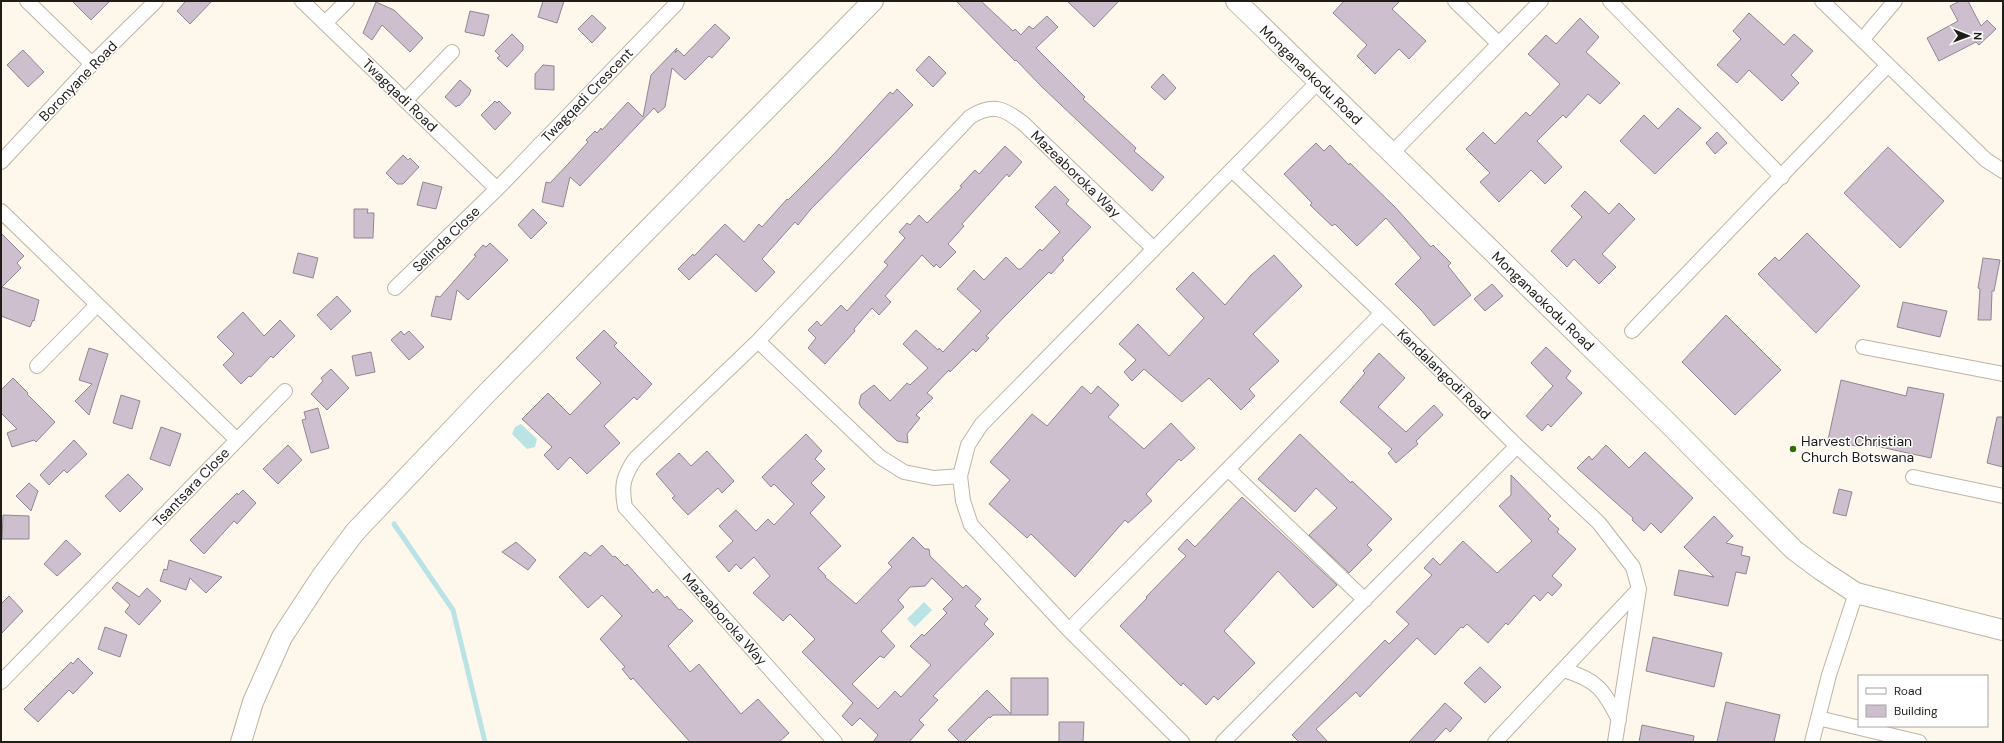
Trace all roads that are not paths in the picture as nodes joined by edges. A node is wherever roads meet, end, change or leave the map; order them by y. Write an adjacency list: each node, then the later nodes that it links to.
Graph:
1 (27, 1): 17 (street)
2 (156, 1): 17 (street, Boronyane Road)
3 (302, 1): 13 (street, Twagqadi Road)
4 (347, 1): 13 (street)
5 (677, 1): 26 (street, Twagqadi Crescent)
6 (873, 1): 53 (street)
7 (1236, 1): 19 (street, Monganaokodu Road)
8 (1455, 1): 15 (street)
9 (1541, 1): 15 (street)
10 (1610, 1): 25 (street)
11 (1822, 1): 14 (street)
12 (1896, 1): 14 (street)
13 (325, 23): 20 (street, Twagqadi Road)
14 (1862, 40): 18 (street)
15 (1498, 43): 21 (street)
16 (452, 52): 20 (street)
17 (92, 64): 22 (street, Boronyane Road)
18 (1887, 66): 24 (street); 25 (street)
19 (1318, 82): 21 (street, Monganaokodu Road); 23 (street)
20 (406, 100): 26 (street, Twagqadi Road)
21 (1392, 153): 45 (street, Monganaokodu Road)
22 (1, 162)
23 (1232, 170): 28 (street); 31 (street, Kandalangodi Road)
24 (2003, 171)
25 (1782, 177): 32 (street)
26 (497, 189): 29 (street, Selinda Close)
27 (1, 211): 30 (street, Tsantsara Close)
28 (1154, 249): 33 (street, Mazeaboroka Way); 41 (street)
29 (395, 288)
30 (97, 304): 35 (street); 38 (street, Tsantsara Close)
31 (1382, 313): 39 (street, Kandalangodi Road); 40 (street)
32 (1632, 331)
33 (758, 341): 41 (street); 54 (street, Mazeaboroka Way)
34 (1863, 347): 36 (street)
35 (37, 366)
36 (2003, 374)
37 (285, 391): 38 (street)
38 (236, 440): 50 (street, Tsantsara Close)
39 (1517, 446): 44 (street, Kandalangodi Road); 46 (street)
40 (1228, 469): 46 (street); 47 (street)
41 (960, 476): 47 (street)
42 (1913, 477): 43 (street)
43 (2003, 496)
44 (1640, 589): 49 (street); 52 (street)
45 (1856, 594): 48 (street); 51 (street)
46 (1365, 600): 56 (street)
47 (1069, 630): 55 (street)
48 (2003, 630)
49 (1564, 670): 52 (street); 57 (street)
50 (1, 682)
51 (1818, 718): 59 (street); 60 (street)
52 (1619, 720): 58 (street)
53 (241, 742)
54 (835, 742)
55 (1182, 742)
56 (1223, 742)
57 (1494, 742)
58 (1615, 742)
59 (1812, 742)
60 (1919, 742)

